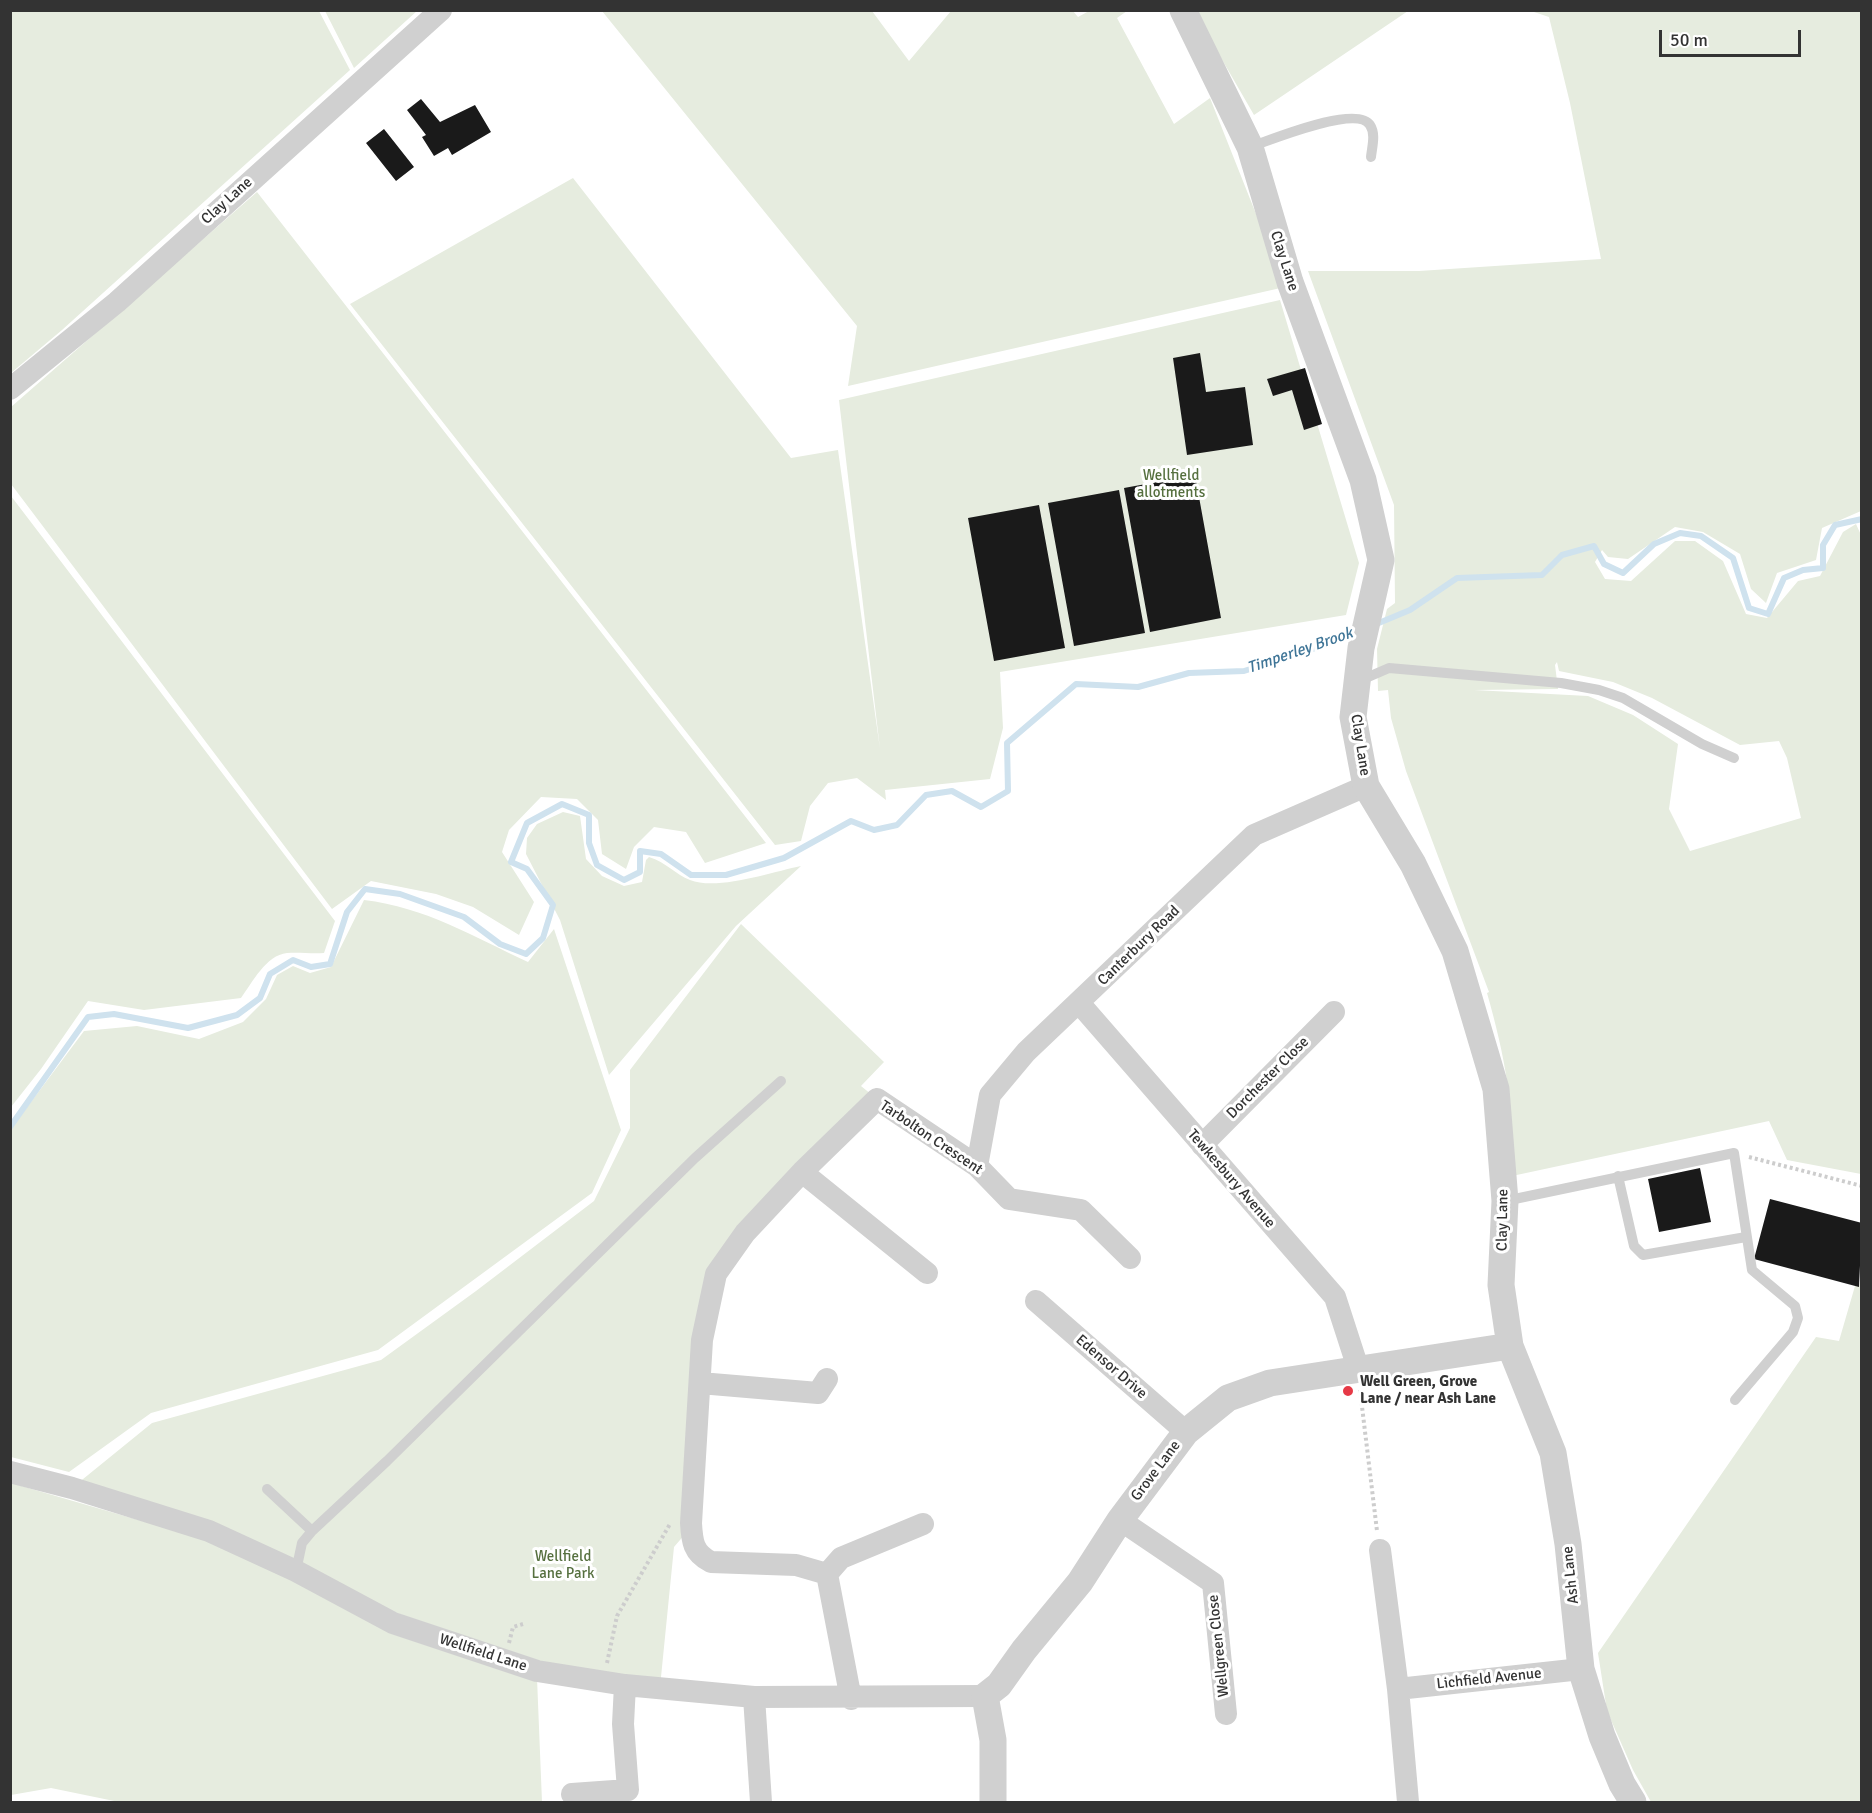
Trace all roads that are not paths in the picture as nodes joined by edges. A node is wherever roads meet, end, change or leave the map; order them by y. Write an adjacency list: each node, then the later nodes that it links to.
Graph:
1 (441, 10): 5 (street, Clay Lane)
2 (1183, 10): 3 (street, Clay Lane)
3 (1250, 147): 4 (lane); 6 (street, Clay Lane)
4 (1371, 157)
5 (10, 389)
6 (1357, 682): 7 (lane); 8 (street, Clay Lane)
7 (1734, 758)
8 (1366, 786): 9 (street, Canterbury Road); 16 (street, Clay Lane)
9 (1080, 1004): 12 (street, Tewkesbury Avenue); 13 (street, Canterbury Road)
10 (1334, 1012): 12 (street, Dorchester Close)
11 (781, 1081): 31 (lane)
12 (1202, 1145): 22 (street, Tewkesbury Avenue)
13 (977, 1166): 14 (street, Tarbolton Crescent); 18 (street, Tarbolton Crescent)
14 (802, 1172): 19 (street); 24 (street, Tarbolton Crescent)
15 (1618, 1176): 16 (lane); 17 (lane); 17 (lane)
16 (1505, 1202): 21 (street, Clay Lane)
17 (1746, 1237): 25 (lane)
18 (1130, 1258)
19 (927, 1273)
20 (1036, 1301): 26 (street, Edensor Drive)
21 (1510, 1346): 22 (street, Grove Lane); 35 (street, Ash Lane)
22 (1358, 1368): 26 (street, Grove Lane)
23 (827, 1379): 24 (street)
24 (700, 1383): 34 (street, Tarbolton Crescent)
25 (1735, 1400)
26 (1186, 1432): 29 (street, Grove Lane)
27 (10, 1472): 33 (street, Wellfield Lane)
28 (267, 1489): 31 (lane)
29 (1120, 1520): 38 (street, Grove Lane); 41 (street, Wellgreen Close)
30 (923, 1524): 34 (street)
31 (312, 1531): 33 (lane)
32 (1380, 1550): 37 (street)
33 (296, 1571): 36 (street, Wellfield Lane)
34 (826, 1574): 40 (street)
35 (1581, 1669): 37 (street, Lichfield Avenue); 46 (street, Ash Lane)
36 (625, 1685): 39 (street, Wellfield Lane); 42 (street)
37 (1398, 1689): 45 (street)
38 (985, 1696): 40 (street, Wellfield Lane); 44 (street)
39 (754, 1697): 40 (street, Wellfield Lane); 43 (street)
40 (851, 1699)
41 (1226, 1714)
42 (572, 1794)
43 (761, 1803)
44 (993, 1803)
45 (1408, 1803)
46 (1633, 1803)

